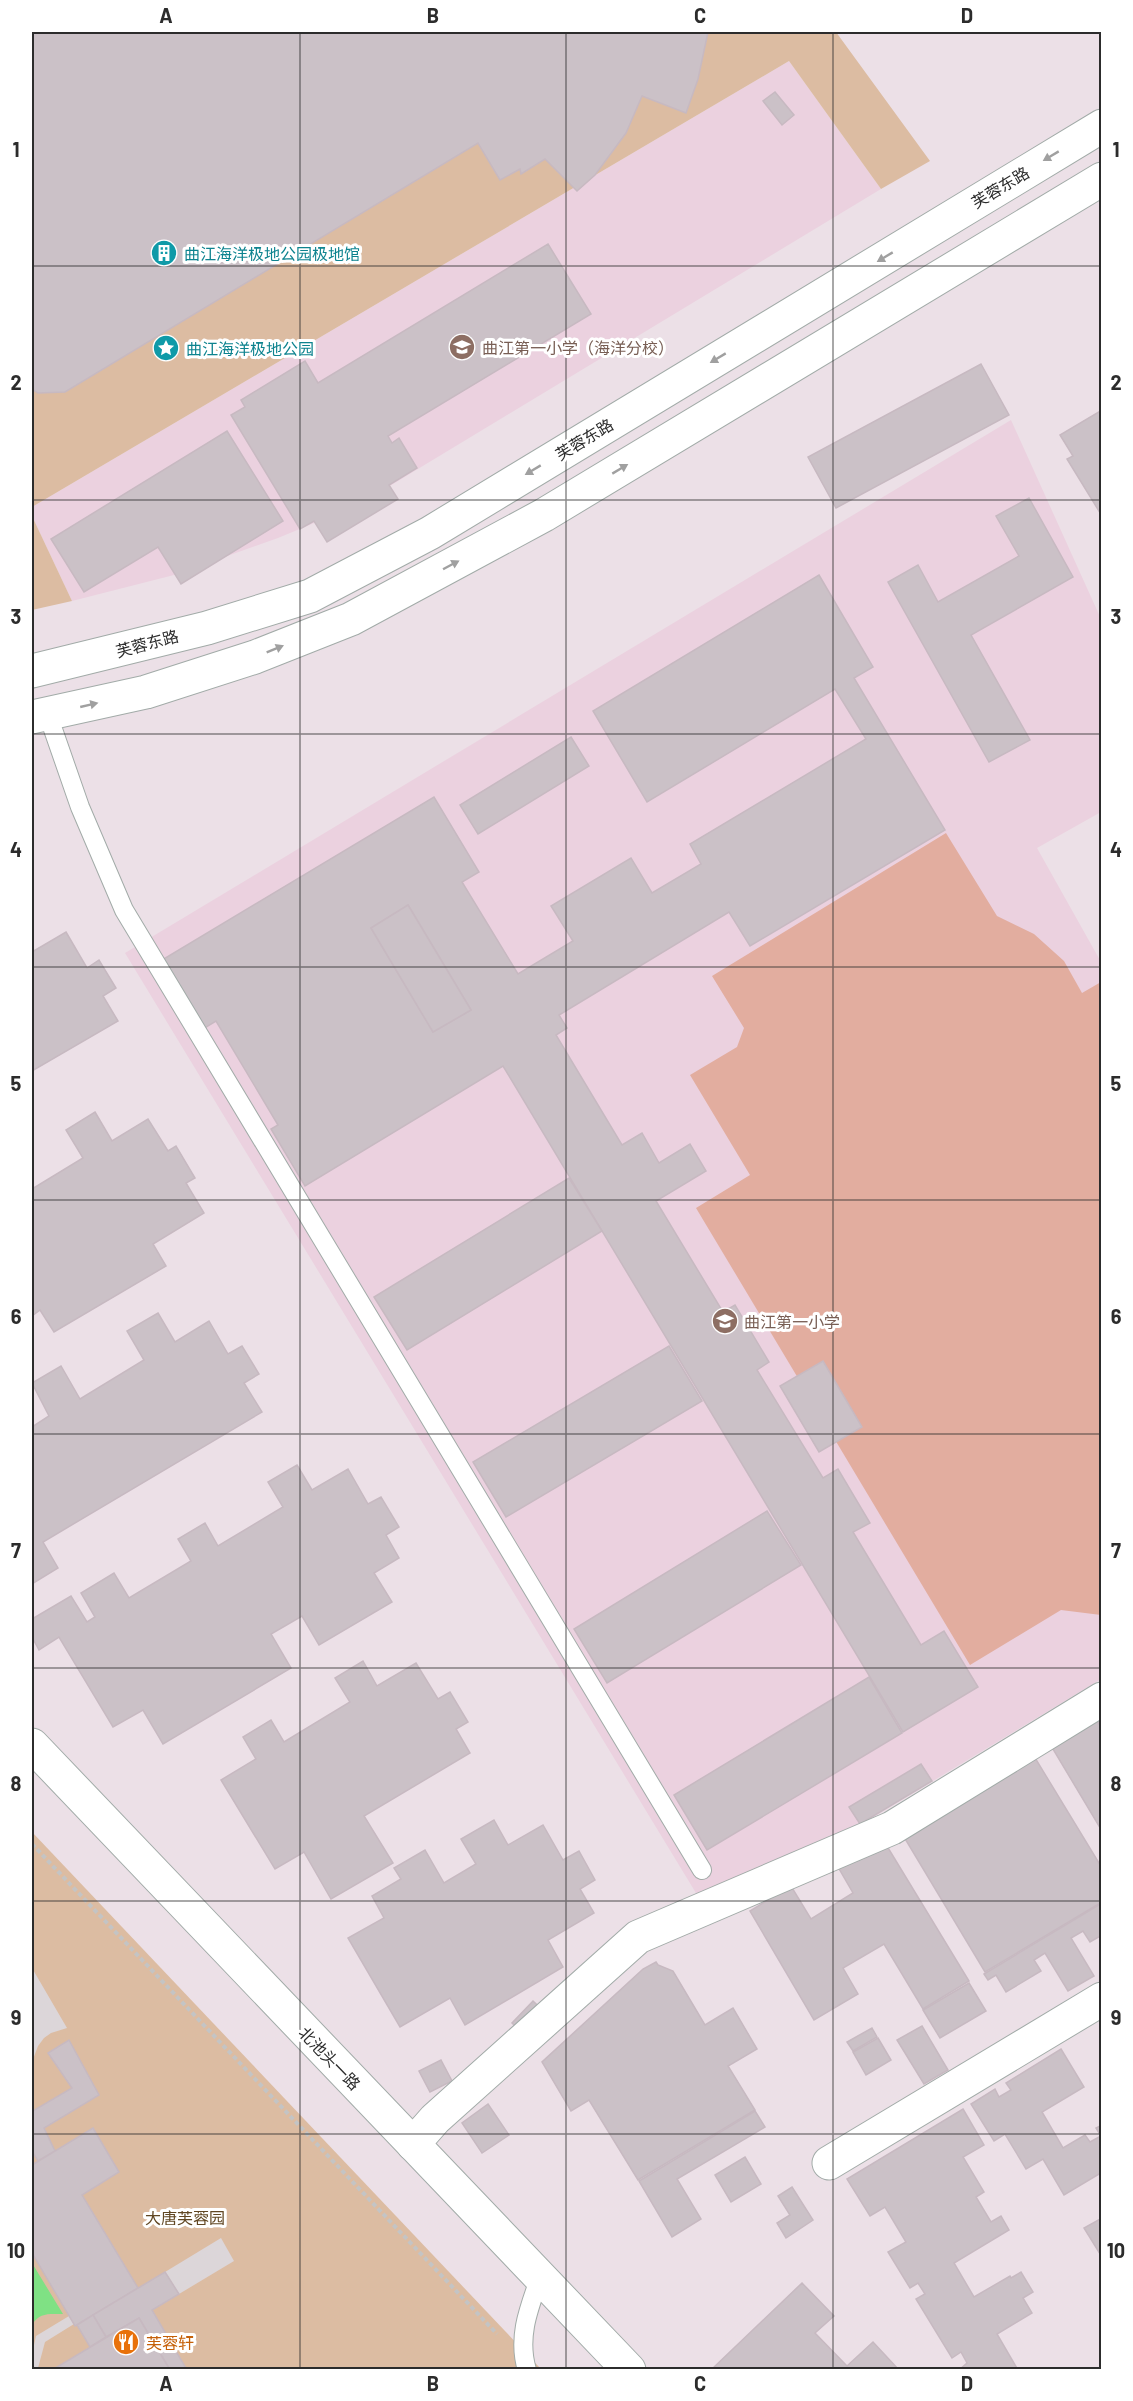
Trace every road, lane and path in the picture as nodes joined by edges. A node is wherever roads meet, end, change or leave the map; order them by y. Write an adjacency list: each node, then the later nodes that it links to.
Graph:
1 (1101, 126): 3 (main road, 芙蓉东路, one-way to 3)
2 (1101, 180): 4 (main road, one-way to 2)
3 (32, 671)
4 (40, 716): 8 (lane)
5 (1101, 1699): 10 (main road)
6 (32, 1745): 10 (main road, 北池头一路)
7 (32, 1844): 13 (path)
8 (702, 1870)
9 (1101, 1999): 11 (main road)
10 (412, 2144): 12 (main road, 北池头一路)
11 (830, 2163)
12 (540, 2277): 13 (lane); 14 (main road, 北池头一路)
13 (526, 2367)
14 (629, 2370)

